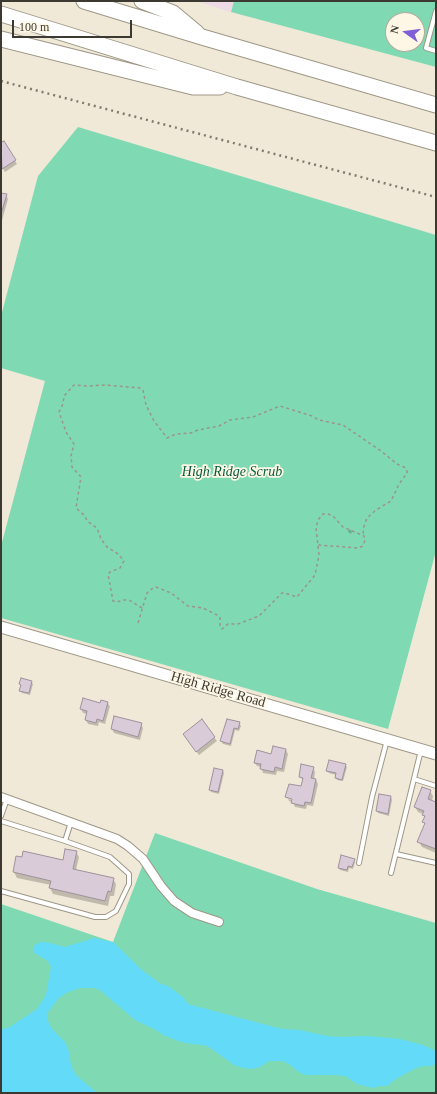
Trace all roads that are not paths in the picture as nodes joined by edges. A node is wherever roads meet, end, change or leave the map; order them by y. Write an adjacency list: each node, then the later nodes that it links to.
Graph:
1 (84, 1): 5 (highway)
2 (142, 1): 5 (highway)
3 (436, 11): 7 (lane)
4 (1, 14): 8 (highway)
5 (202, 37): 9 (highway)
6 (1, 39): 8 (highway)
7 (436, 51)
8 (237, 87): 10 (highway)
9 (436, 105)
10 (436, 143)
11 (1, 627): 12 (street, High Ridge Road)
12 (387, 740): 13 (street, High Ridge Road); 23 (lane)
13 (421, 750): 14 (street, High Ridge Road); 15 (lane)
14 (436, 754)
15 (414, 780): 16 (lane); 22 (lane)
16 (436, 786)
17 (4, 798): 18 (lane); 20 (street)
18 (1, 816)
19 (1, 821): 21 (lane)
20 (71, 822): 21 (lane); 27 (street)
21 (65, 840): 26 (lane)
22 (396, 854): 24 (lane); 25 (lane)
23 (359, 863)
24 (436, 863)
25 (391, 873)
26 (1, 890)
27 (219, 922)

